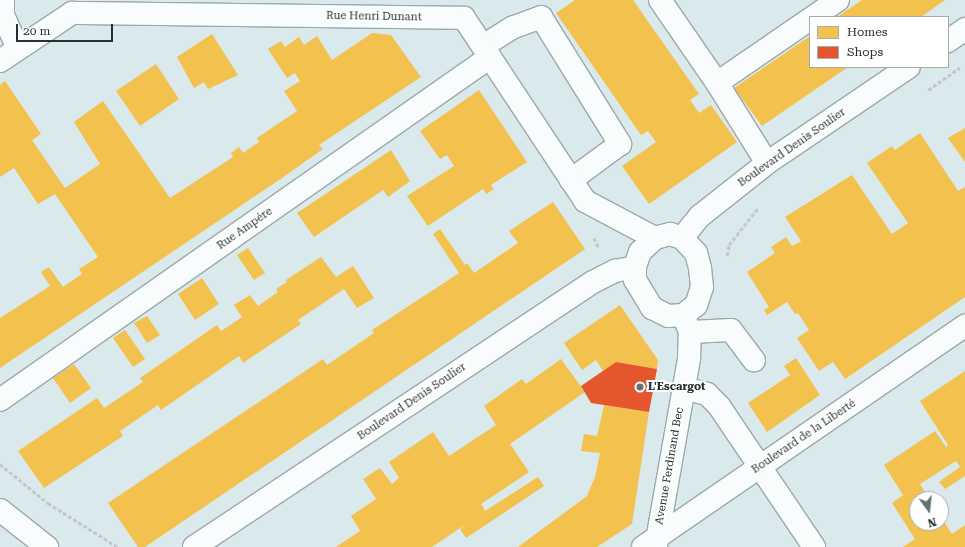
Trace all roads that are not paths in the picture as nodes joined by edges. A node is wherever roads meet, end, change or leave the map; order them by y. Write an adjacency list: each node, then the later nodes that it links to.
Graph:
1 (3, 0): 9 (street)
2 (660, 0): 11 (street)
3 (838, 0): 4 (street)
4 (814, 16)
5 (809, 20): 11 (street)
6 (965, 29): 7 (street)
7 (949, 40)
8 (487, 52): 9 (street, Rue Henri Dunant); 13 (street, Rue Henri Dunant); 13 (street, Rue Ampére); 21 (street, Rue Ampére)
9 (9, 55)
10 (908, 68): 12 (street, Boulevard Denis Soulier)
11 (717, 83): 12 (street)
12 (767, 163): 15 (street, Boulevard Denis Soulier)
13 (571, 180): 14 (street, Rue Henri Dunant)
14 (655, 238): 15 (street); 16 (street)
15 (682, 238): 17 (street)
16 (634, 267): 17 (street); 26 (street, Boulevard Denis Soulier)
17 (686, 323): 19 (street); 20 (street, Avenue Ferdinand Bec)
18 (965, 326): 22 (street, Boulevard de la Liberté)
19 (754, 360)
20 (683, 388): 22 (street); 24 (street, Avenue Ferdinand Bec)
21 (0, 400)
22 (761, 466): 24 (street, Boulevard de la Liberté); 27 (street)
23 (0, 510): 25 (street)
24 (652, 544)
25 (47, 547)
26 (194, 547)
27 (814, 547)

